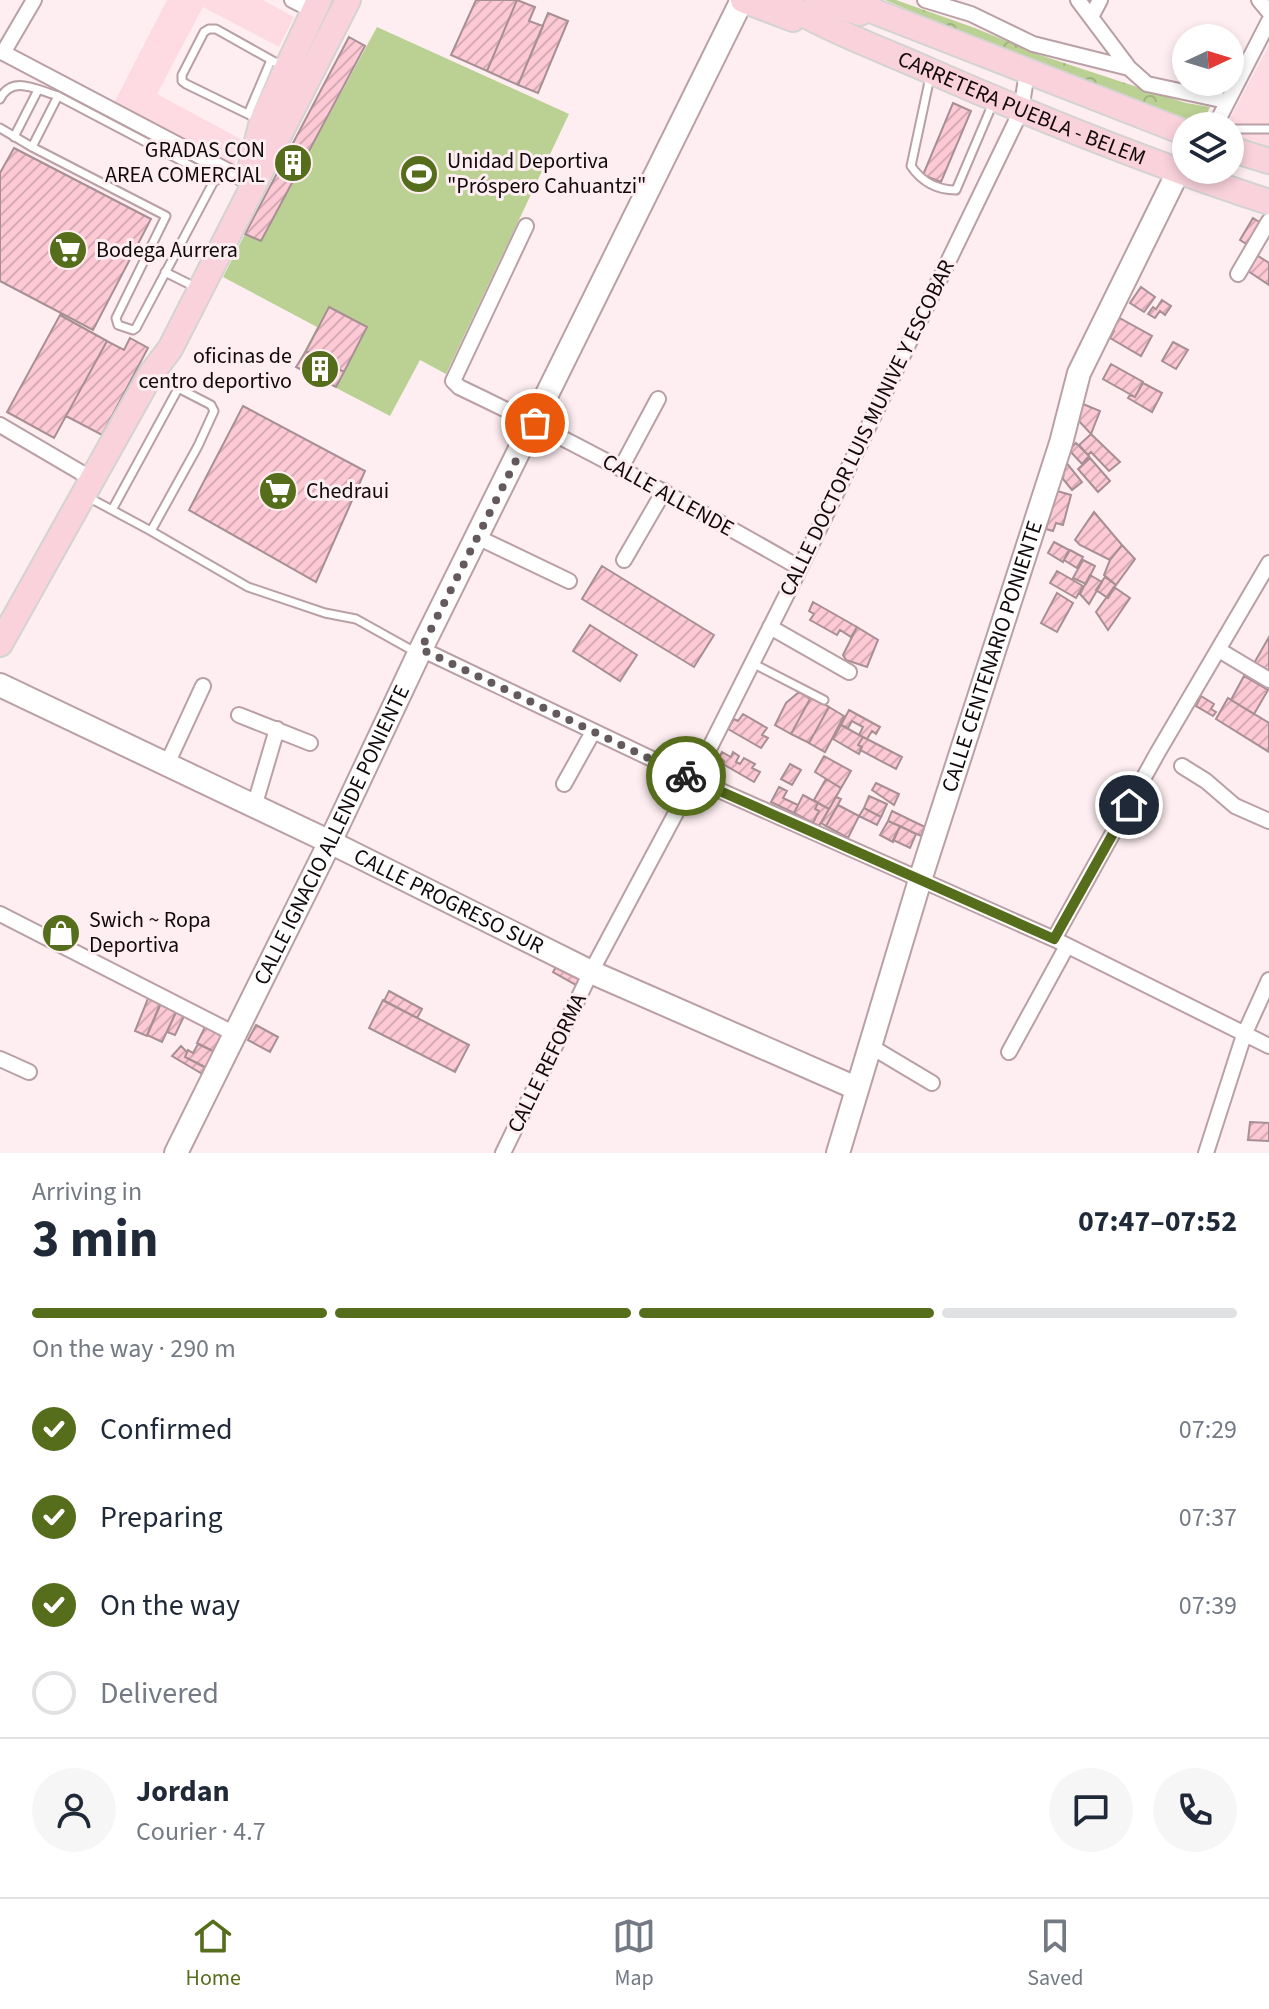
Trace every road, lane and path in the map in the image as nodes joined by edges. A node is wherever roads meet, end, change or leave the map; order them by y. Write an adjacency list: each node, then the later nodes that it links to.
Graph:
1 (34, 0): 18 (street)
2 (348, 0): 31 (main road)
3 (361, 0): 31 (main road)
4 (743, 0): 17 (main road); 55 (street, CALLE IGNACIO ALLENDE PONIENTE)
5 (779, 0): 17 (main road, CARRETERA PUEBLA - BELEM)
6 (817, 0): 16 (main road)
7 (845, 0): 16 (main road, CARRETERA PUEBLA - BELEM)
8 (925, 0): 20 (street)
9 (1078, 0): 14 (street)
10 (1100, 0): 14 (street)
11 (1259, 0): 13 (street)
12 (315, 3): 19 (main road); 31 (main road)
13 (1269, 12)
14 (1091, 17): 20 (street)
15 (1269, 21): 28 (street)
16 (897, 22): 21 (main road, CARRETERA PUEBLA - BELEM)
17 (833, 28): 22 (main road, CARRETERA PUEBLA - BELEM)
18 (2, 52): 42 (street)
19 (279, 64): 31 (main road); 31 (lane)
20 (1129, 68): 28 (street)
21 (1018, 69): 24 (main road, CARRETERA PUEBLA - BELEM); 27 (main road); 29 (street, CALLE DOCTOR LUIS MUNIVE Y ESCOBAR)
22 (931, 71): 27 (main road, CARRETERA PUEBLA - BELEM); 27 (lane)
23 (38, 90): 25 (lane); 26 (lane); 37 (lane)
24 (1083, 94): 33 (main road, CARRETERA PUEBLA - BELEM); 34 (main road)
25 (58, 96): 38 (lane); 43 (lane)
26 (0, 99)
27 (995, 99): 29 (main road, CARRETERA PUEBLA - BELEM)
28 (1226, 101): 30 (street)
29 (1021, 111): 34 (main road, CARRETERA PUEBLA - BELEM); 65 (street, CALLE DOCTOR LUIS MUNIVE Y ESCOBAR)
30 (1221, 112)
31 (267, 121): 42 (main road); 52 (main road)
32 (0, 128): 37 (lane)
33 (1172, 128)
34 (1066, 129): 41 (main road, CARRETERA PUEBLA - BELEM)
35 (1244, 129): 36 (lane)
36 (1269, 129)
37 (14, 137): 38 (lane)
38 (32, 147): 49 (lane)
39 (1244, 153): 40 (main road)
40 (1269, 161)
41 (1172, 170)
42 (244, 175): 43 (lane); 51 (main road)
43 (214, 181): 49 (lane)
44 (1172, 184): 88 (street, CALLE CENTENARIO PONIENTE)
45 (1214, 184): 46 (main road, CARRETERA PUEBLA - BELEM)
46 (1269, 202)
47 (1269, 221): 50 (street)
48 (526, 226): 55 (street, CALLE ALLENDE)
49 (165, 272): 51 (lane)
50 (1238, 274)
51 (189, 284): 52 (main road)
52 (151, 374): 53 (lane); 58 (main road)
53 (179, 387): 60 (lane); 61 (lane)
54 (658, 399): 57 (street)
55 (535, 423): 57 (street, CALLE ALLENDE); 62 (street, CALLE IGNACIO ALLENDE PONIENTE)
56 (0, 425): 58 (street)
57 (621, 468): 59 (street, CALLE ALLENDE)
58 (88, 487): 60 (lane); 68 (main road)
59 (664, 491): 63 (street); 65 (street, CALLE ALLENDE)
60 (112, 510): 61 (lane)
61 (151, 531): 70 (lane)
62 (477, 537): 66 (street); 70 (street, CALLE IGNACIO ALLENDE PONIENTE)
63 (624, 560)
64 (1269, 563): 69 (street)
65 (800, 568): 67 (street, CALLE DOCTOR LUIS MUNIVE Y ESCOBAR)
66 (569, 581)
67 (770, 627): 71 (street, CALLE DOCTOR LUIS MUNIVE Y ESCOBAR); 72 (street)
68 (0, 644)
69 (1219, 650): 73 (street); 90 (street)
70 (420, 651): 79 (street); 87 (street, CALLE IGNACIO ALLENDE PONIENTE)
71 (752, 663): 76 (lane); 83 (street, CALLE DOCTOR LUIS MUNIVE Y ESCOBAR)
72 (849, 672)
73 (1269, 680)
74 (0, 685): 81 (street, CALLE PROGRESO SUR)
75 (203, 686): 81 (street)
76 (824, 700)
77 (239, 715): 78 (street)
78 (277, 729): 80 (street); 85 (street)
79 (593, 732): 83 (street); 84 (street)
80 (310, 743)
81 (167, 764): 85 (street, CALLE PROGRESO SUR)
82 (1182, 766): 86 (street)
83 (694, 779): 88 (street); 91 (street, CALLE REFORMA)
84 (564, 784)
85 (254, 807): 87 (street, CALLE PROGRESO SUR)
86 (1269, 821)
87 (330, 842): 91 (street, CALLE PROGRESO SUR); 93 (street, CALLE IGNACIO ALLENDE PONIENTE)
88 (920, 880): 90 (street); 95 (street, CALLE CENTENARIO PONIENTE)
89 (0, 914): 93 (street)
90 (1061, 943): 94 (street); 97 (street)
91 (591, 972): 101 (street, CALLE PROGRESO SUR); 103 (street, CALLE REFORMA)
92 (1269, 980): 94 (street)
93 (235, 1034): 102 (street, CALLE IGNACIO ALLENDE PONIENTE)
94 (1244, 1035): 96 (street); 105 (street)
95 (870, 1046): 100 (street); 101 (street, CALLE CENTENARIO PONIENTE)
96 (1269, 1046)
97 (1009, 1052)
98 (0, 1059): 99 (street)
99 (29, 1072)
100 (932, 1083)
101 (856, 1088): 104 (street, CALLE CENTENARIO PONIENTE)
102 (176, 1153)
103 (503, 1153)
104 (838, 1153)
105 (1206, 1153)

